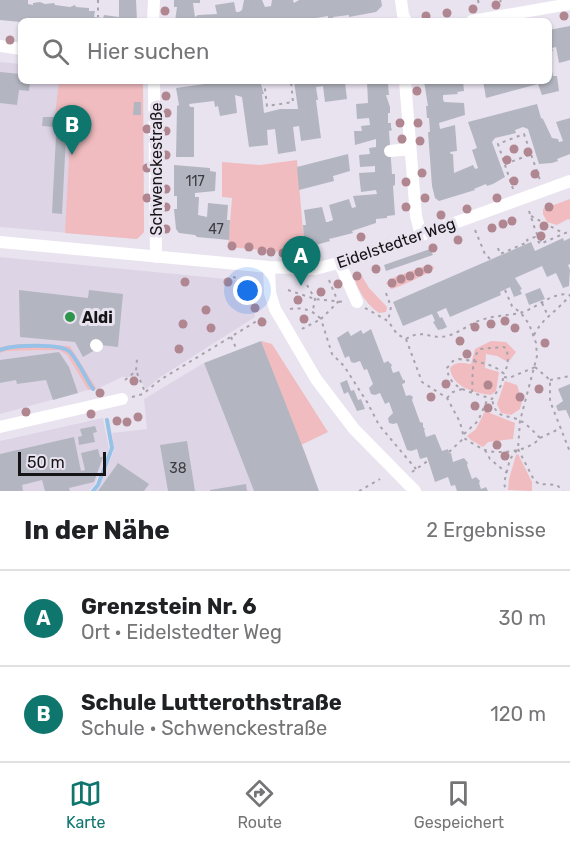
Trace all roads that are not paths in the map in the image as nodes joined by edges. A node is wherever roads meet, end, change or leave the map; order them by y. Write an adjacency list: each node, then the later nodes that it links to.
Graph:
1 (154, 0): 4 (street)
2 (400, 0): 5 (street)
3 (570, 4): 6 (street)
4 (153, 18)
5 (404, 18)
6 (489, 18)
7 (0, 46): 8 (street)
8 (18, 49)
9 (154, 84): 16 (street, Schwenckestraße)
10 (405, 84): 11 (street)
11 (410, 149): 12 (street); 14 (street)
12 (390, 151)
13 (570, 180): 14 (street, Eidelstedter Weg)
14 (421, 235): 17 (street, Eidelstedter Weg)
15 (0, 242): 16 (street, Eidelstedter Weg)
16 (156, 257): 18 (street, Eidelstedter Weg)
17 (340, 264): 18 (street, Eidelstedter Weg); 19 (street)
18 (268, 267): 22 (street)
19 (357, 302)
20 (122, 399): 21 (street)
21 (0, 427)
22 (415, 491)

